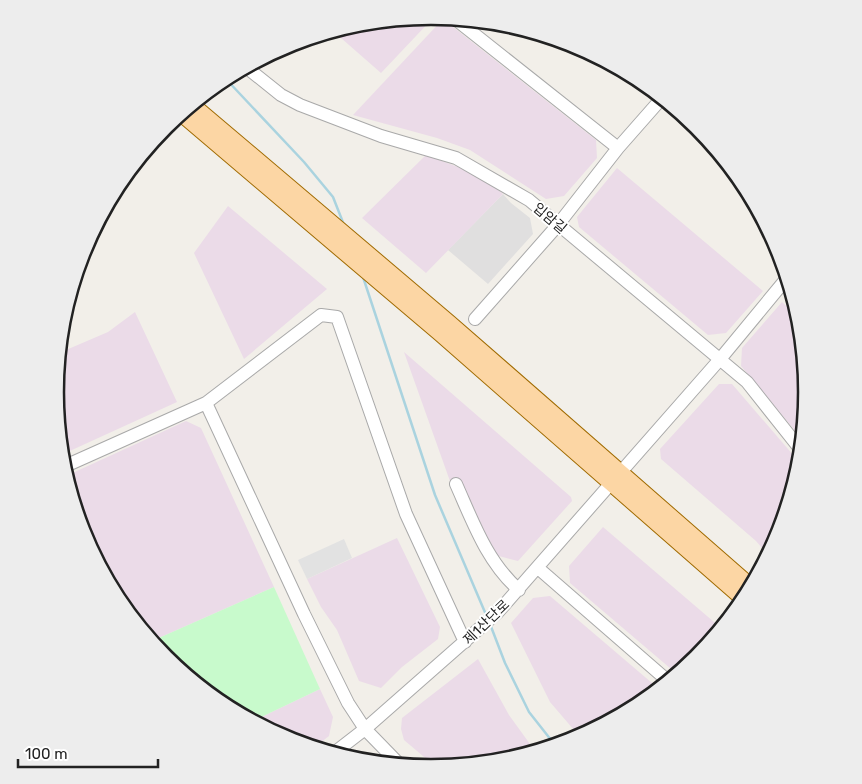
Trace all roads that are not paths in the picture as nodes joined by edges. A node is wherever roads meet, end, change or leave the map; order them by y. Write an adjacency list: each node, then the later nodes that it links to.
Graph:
1 (465, 27): 6 (street)
2 (252, 72): 7 (street, 입암길)
3 (657, 103): 6 (street)
4 (197, 109): 14 (main road)
5 (187, 118): 14 (main road)
6 (618, 148): 7 (street)
7 (557, 226): 9 (street); 10 (street, 입암길)
8 (782, 284): 10 (street, 제1산단로)
9 (474, 319)
10 (721, 358): 12 (street, 입암길); 14 (street, 제1산단로)
11 (206, 403): 13 (street); 20 (street); 22 (street)
12 (795, 442)
13 (71, 463)
14 (616, 478): 16 (street, 제1산단로); 17 (main road); 19 (main road)
15 (456, 484): 18 (street)
16 (538, 568): 18 (street, 제1산단로); 21 (street)
17 (745, 582)
18 (519, 590): 20 (street, 제1산단로)
19 (738, 593)
20 (465, 642): 22 (street, 제1산단로)
21 (663, 676)
22 (365, 729): 23 (street, 제1산단로); 24 (street)
23 (341, 747)
24 (392, 757)

